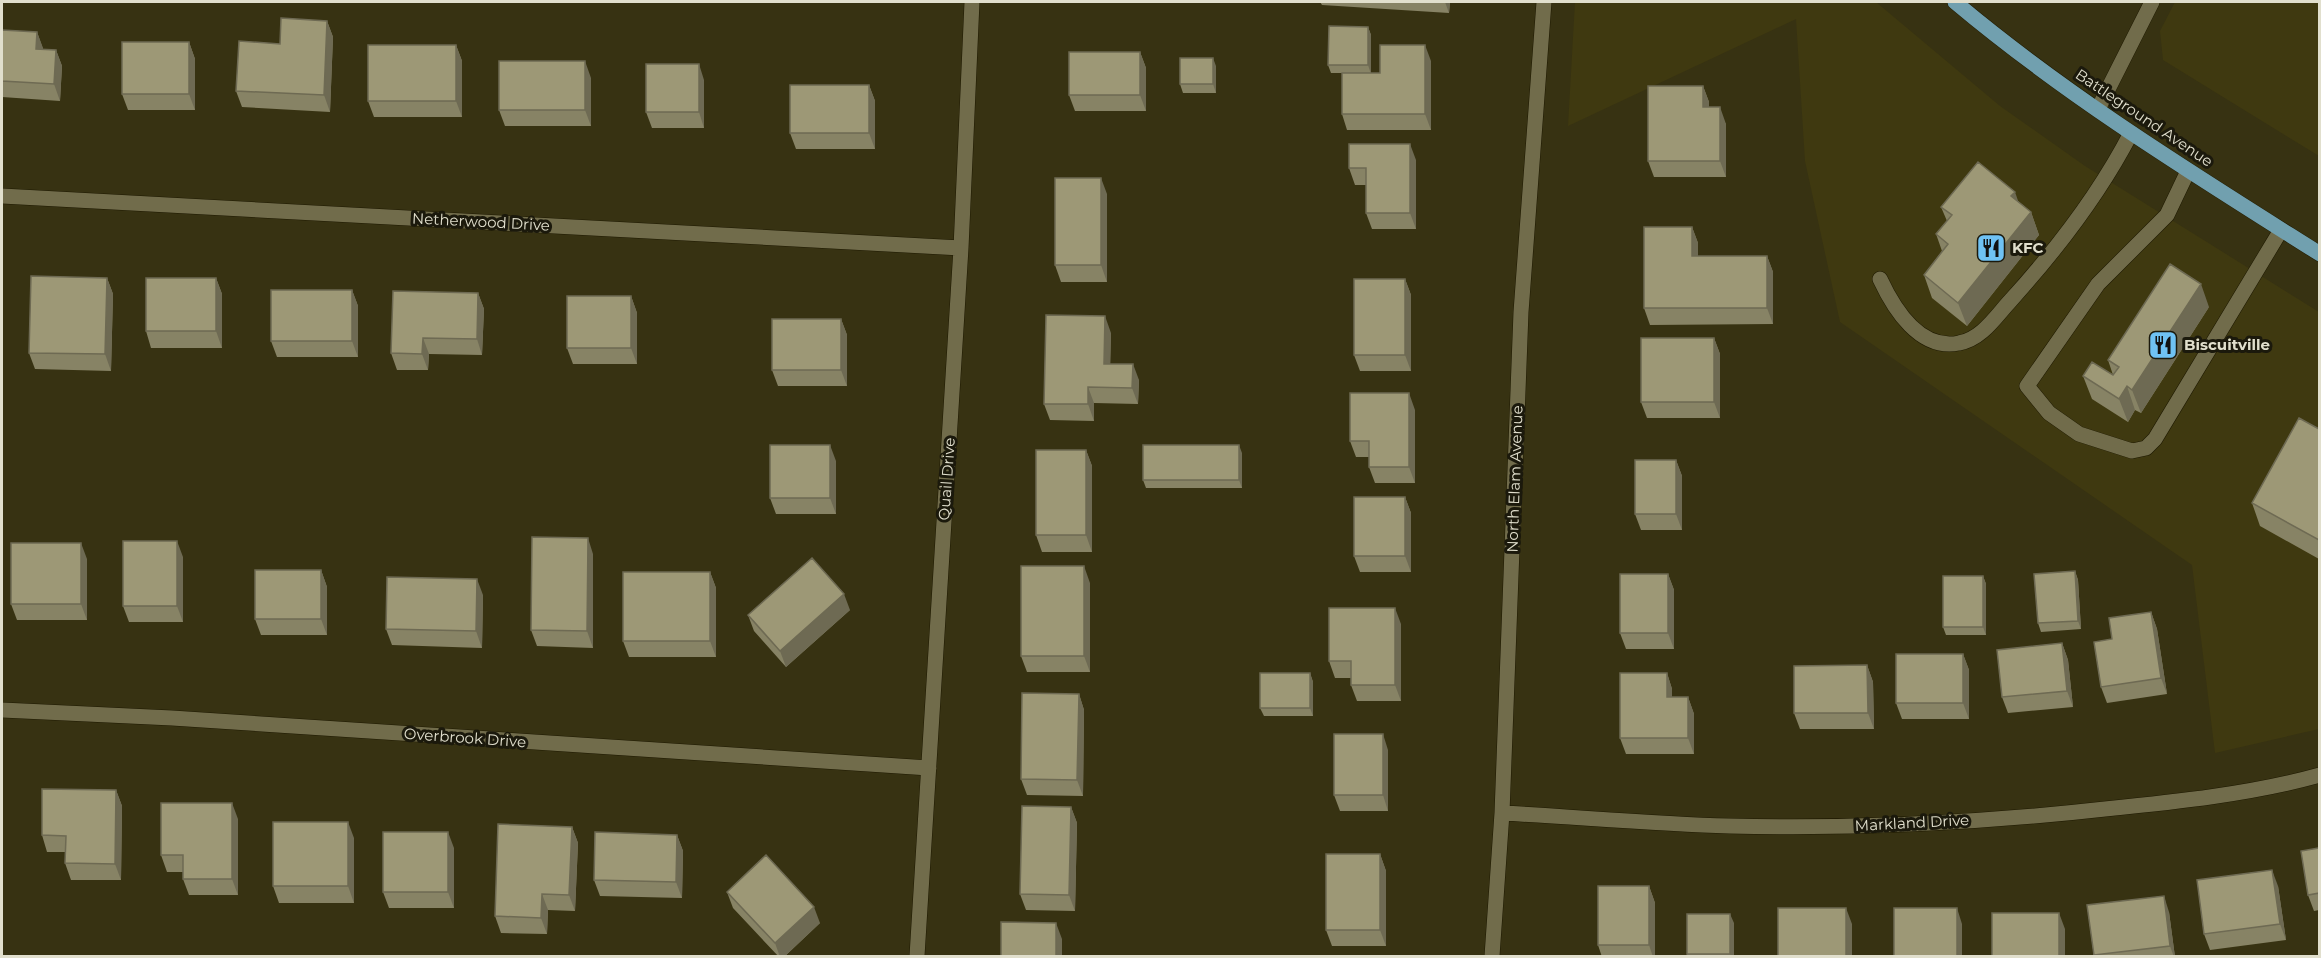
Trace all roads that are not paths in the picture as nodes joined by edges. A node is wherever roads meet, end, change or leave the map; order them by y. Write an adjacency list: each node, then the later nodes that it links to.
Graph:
1 (972, 2): 10 (street, Quail Drive)
2 (1544, 2): 16 (street, North Elam Avenue)
3 (1955, 2): 5 (main road, Battleground Avenue)
4 (2152, 2): 5 (street)
5 (2098, 109): 6 (main road, Battleground Avenue)
6 (2131, 133): 7 (main road, Battleground Avenue); 12 (street)
7 (2188, 171): 9 (main road, Battleground Avenue); 9 (street)
8 (2, 196): 10 (street, Netherwood Drive)
9 (2281, 230): 11 (main road, Battleground Avenue)
10 (961, 248): 14 (street, Quail Drive)
11 (2319, 254)
12 (1880, 279)
13 (2, 710): 14 (street, Overbrook Drive)
14 (929, 768): 17 (street, Quail Drive)
15 (2319, 775): 16 (street, Markland Drive)
16 (1502, 813): 18 (street, North Elam Avenue)
17 (917, 957)
18 (1492, 957)

